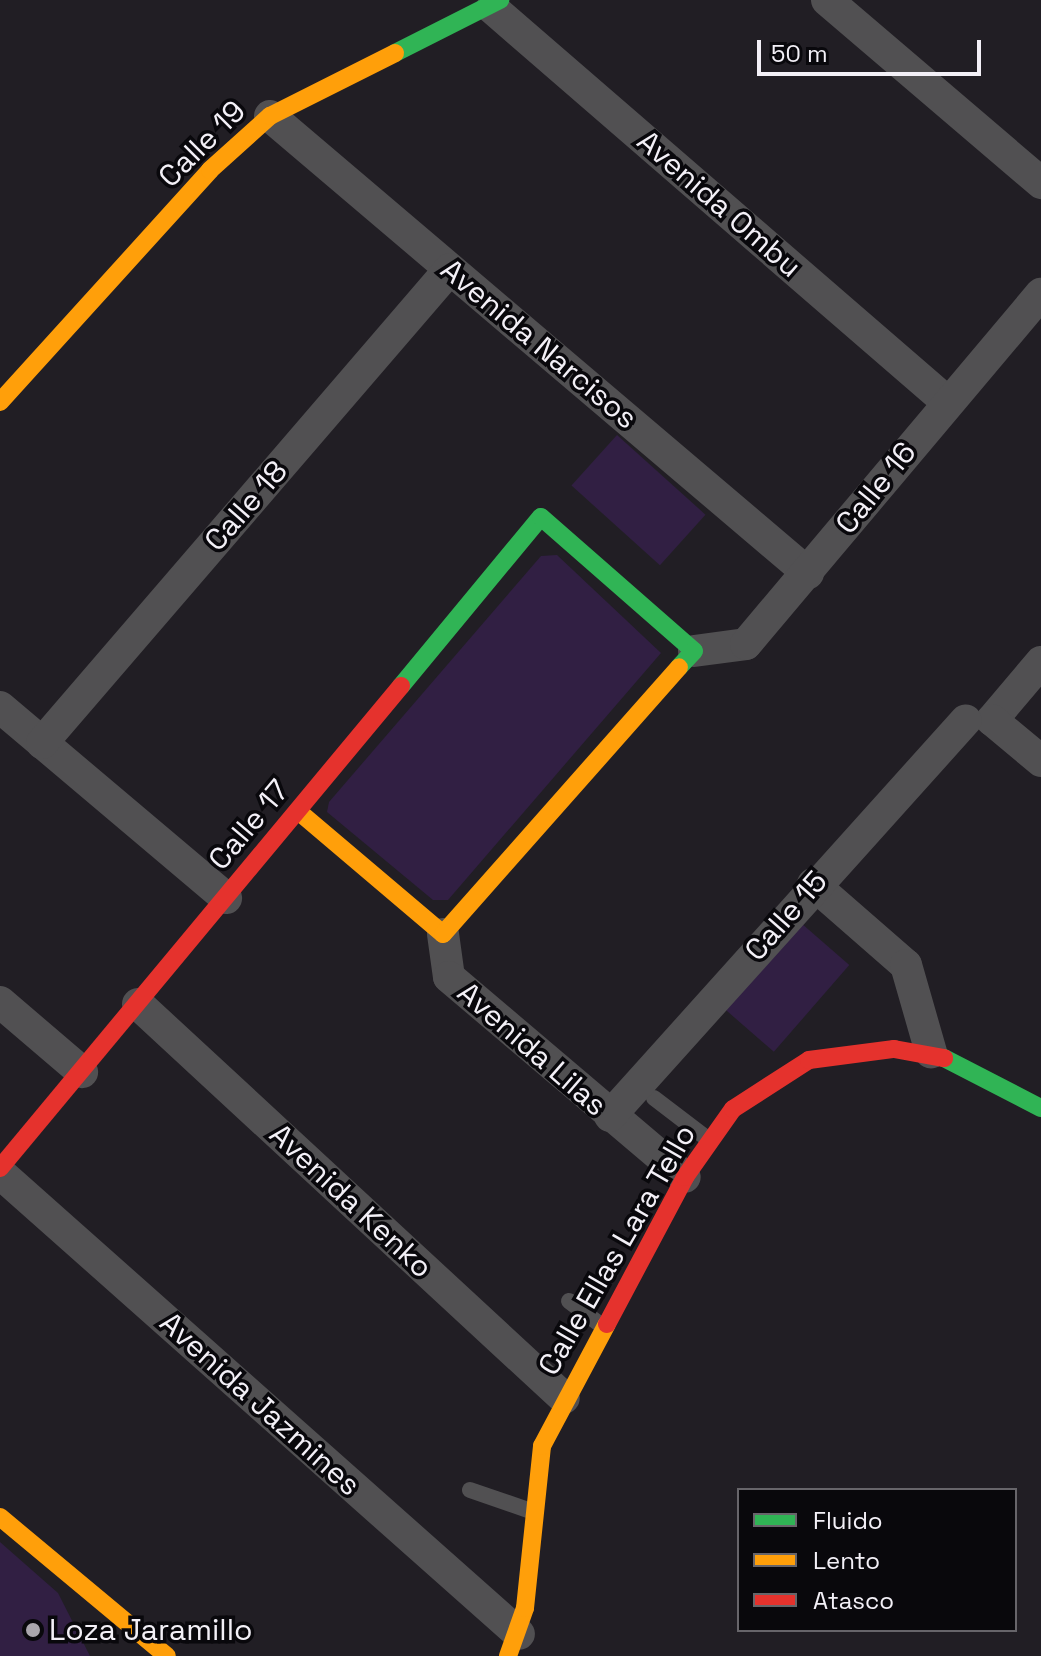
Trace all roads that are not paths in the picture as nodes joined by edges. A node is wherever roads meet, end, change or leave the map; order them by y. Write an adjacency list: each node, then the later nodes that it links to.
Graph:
1 (827, 0): 4 (street)
2 (496, 4): 3 (street, Calle 19); 7 (street, Avenida Ombu)
3 (270, 116): 5 (street, Avenida Narcisos); 8 (street, Calle 19)
4 (1041, 183)
5 (450, 269): 9 (street, Avenida Narcisos); 14 (street, Calle 18)
6 (1041, 294): 7 (street, Calle 16)
7 (946, 401): 9 (street, Calle 16)
8 (0, 402)
9 (808, 573): 10 (street, Calle 16)
10 (694, 651): 16 (street, Calle 17); 19 (street)
11 (1041, 662): 13 (street, Calle 15)
12 (0, 707): 14 (street)
13 (979, 720): 15 (street); 17 (street, Calle 15)
14 (42, 743): 18 (street)
15 (1041, 761)
16 (298, 811): 18 (street, Calle 17); 19 (street)
17 (813, 884): 22 (street); 26 (street, Calle 15)
18 (226, 898): 21 (street, Calle 17)
19 (443, 934): 26 (street, Avenida Lilas)
20 (0, 1002): 23 (street)
21 (138, 1004): 23 (street, Calle 17); 32 (street, Avenida Kenko)
22 (931, 1052): 25 (street, Calle Ellas Lara Tello); 27 (street, Calle Ellas Lara Tello)
23 (82, 1072): 28 (street, Calle 17)
24 (654, 1098): 27 (lane)
25 (1041, 1108)
26 (610, 1116): 29 (street, Avenida Lilas)
27 (710, 1141): 29 (street, Calle Ellas Lara Tello)
28 (0, 1171): 36 (street, Avenida Jazmines)
29 (685, 1177): 31 (street, Calle Ellas Lara Tello)
30 (569, 1301): 31 (lane)
31 (602, 1326): 32 (street, Calle Ellas Lara Tello)
32 (564, 1398): 34 (street, Calle Ellas Lara Tello)
33 (470, 1490): 34 (lane)
34 (530, 1511): 36 (street, Calle Ellas Lara Tello)
35 (0, 1517): 37 (street)
36 (514, 1645)
37 (162, 1654)

